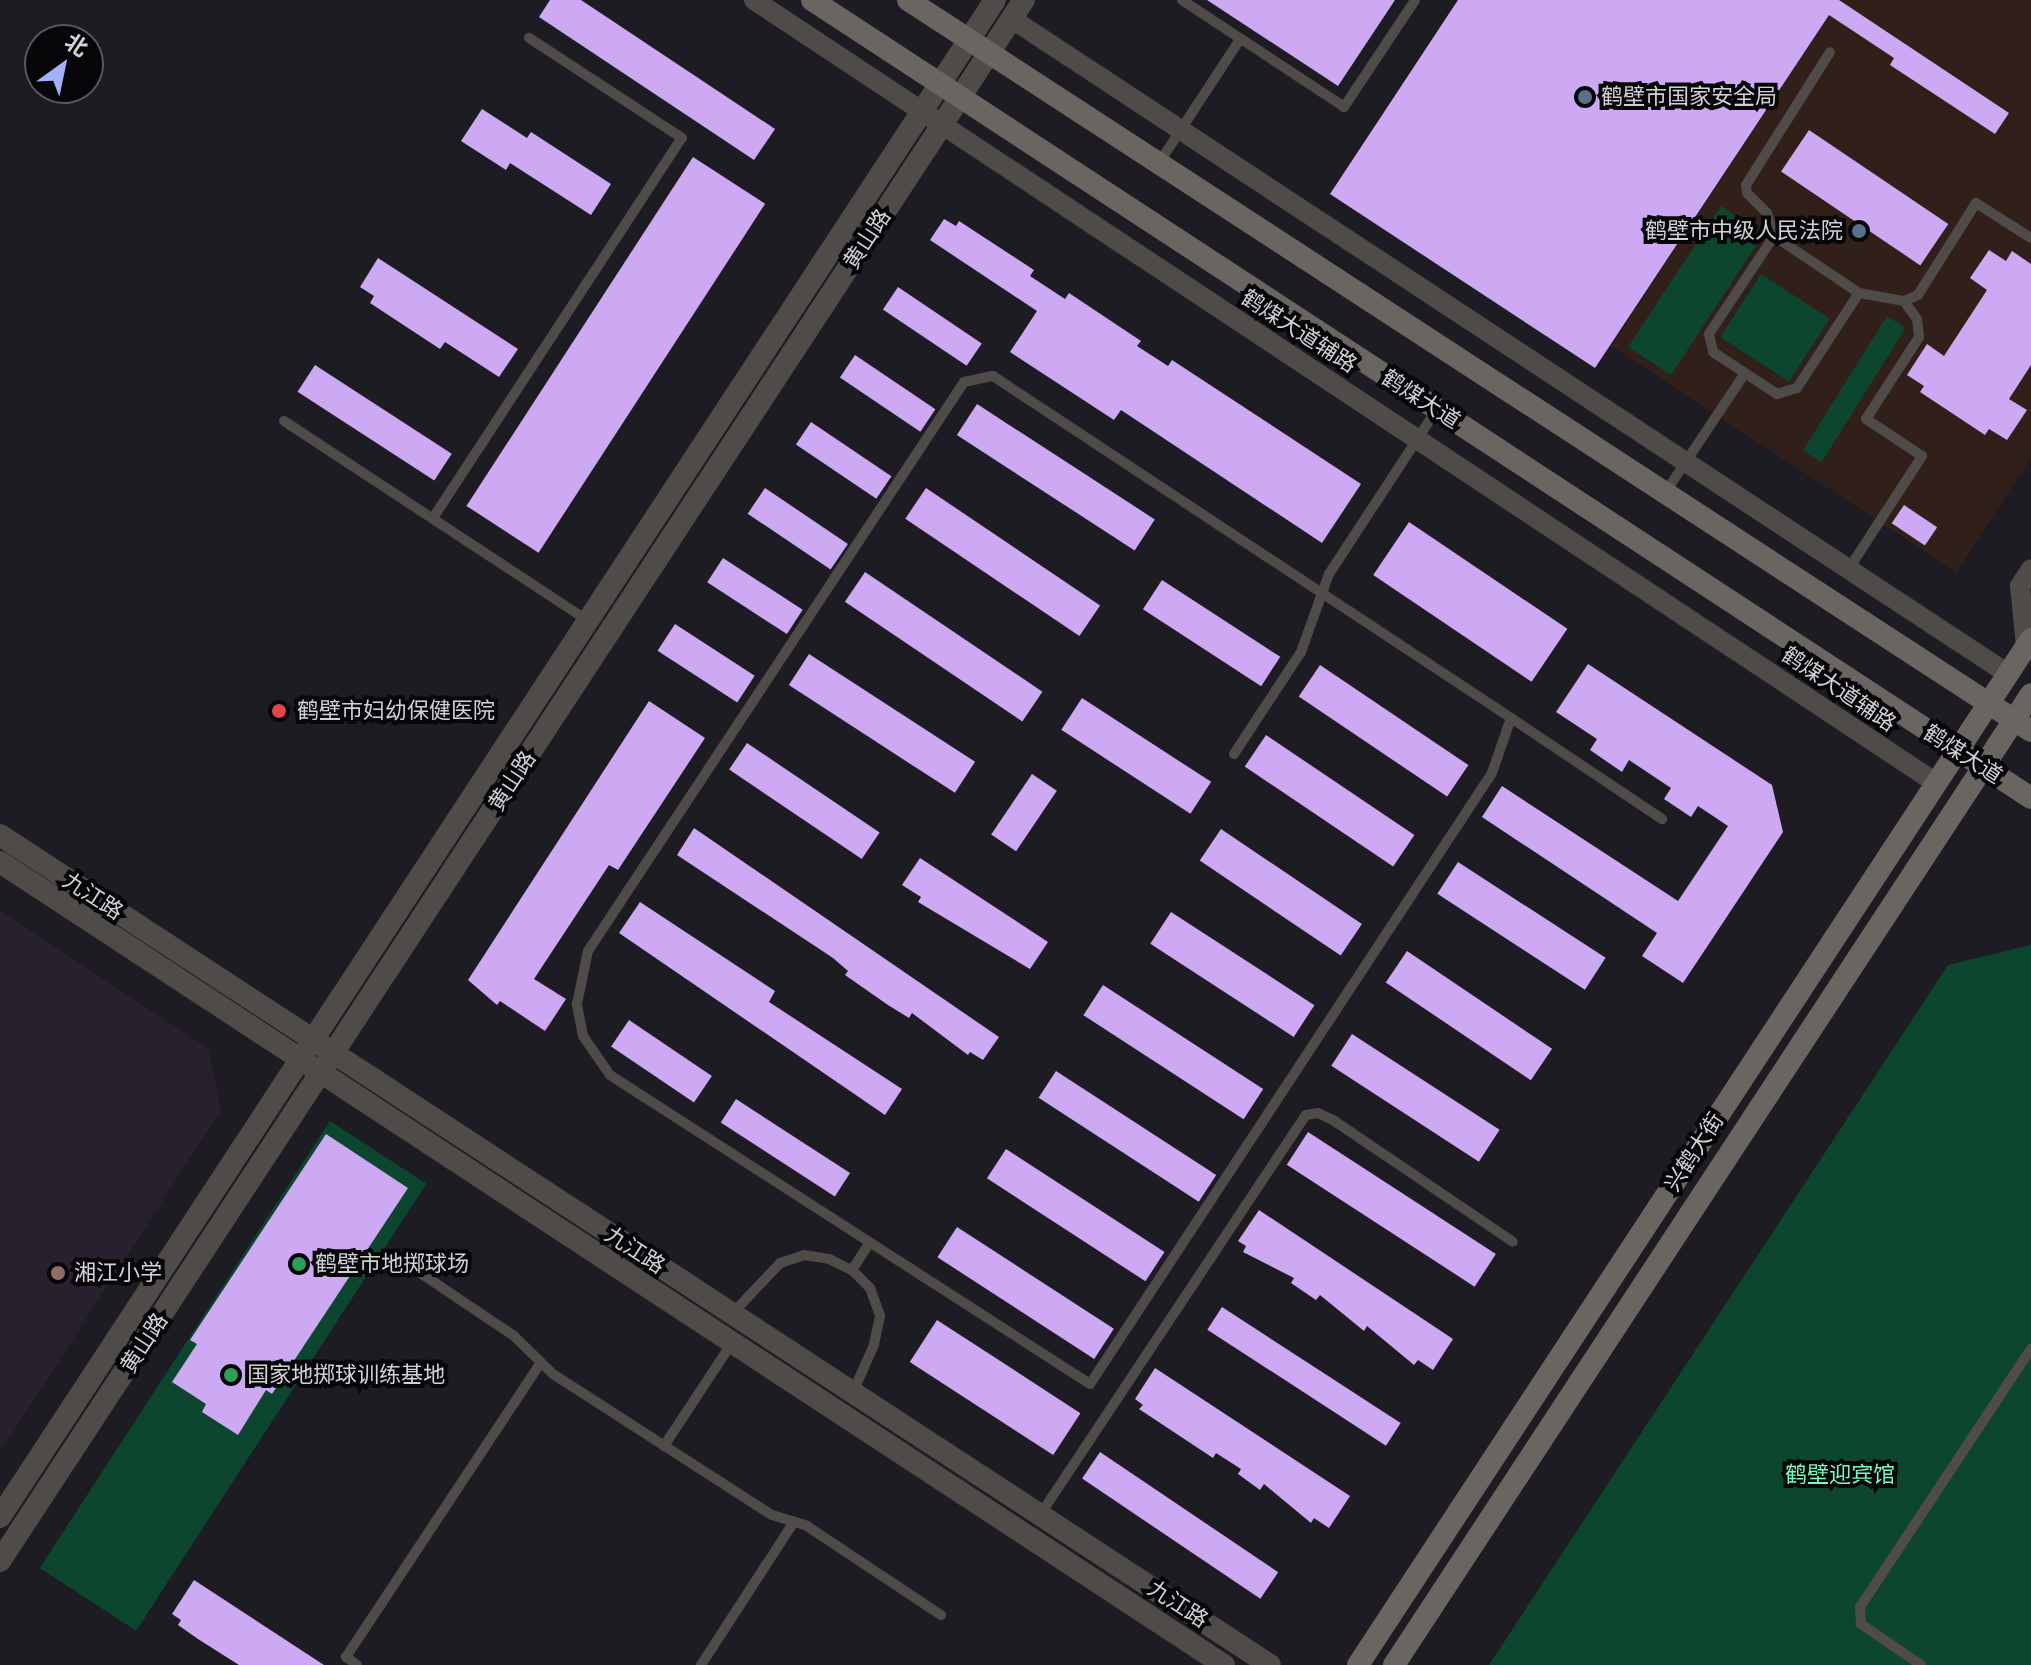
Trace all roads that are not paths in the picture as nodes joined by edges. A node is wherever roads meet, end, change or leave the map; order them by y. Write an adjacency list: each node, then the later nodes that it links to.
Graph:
1 (754, 0): 16 (street, 鹤煤大道辅路)
2 (812, 0): 14 (main road, 鹤煤大道)
3 (908, 0): 11 (main road)
4 (995, 0): 11 (street, 黄山路)
5 (1024, 0): 8 (street, 黄山路)
6 (1182, 0): 10 (lane)
7 (1415, 0): 10 (lane)
8 (1012, 19): 13 (street, 黄山路); 18 (street)
9 (529, 38): 30 (lane)
10 (1240, 39): 18 (lane)
11 (969, 40): 13 (main road); 14 (street, 黄山路)
12 (1830, 52): 20 (lane)
13 (989, 53): 15 (street, 黄山路); 19 (main road)
14 (940, 84): 15 (main road, 鹤煤大道); 16 (street, 黄山路)
15 (960, 97): 17 (street, 黄山路); 25 (main road, 鹤煤大道)
16 (922, 111): 17 (street, 鹤煤大道辅路); 34 (street, 黄山路)
17 (943, 124): 27 (street, 鹤煤大道辅路); 50 (street, 黄山路)
18 (1180, 130): 19 (lane); 28 (street)
19 (1159, 163): 29 (main road)
20 (1774, 236): 22 (lane); 24 (lane)
21 (2031, 238): 23 (lane)
22 (1859, 293): 23 (lane); 24 (lane)
23 (1904, 301): 32 (lane)
24 (1745, 373): 28 (lane)
25 (1437, 409): 27 (lane); 41 (main road, 鹤煤大道)
26 (284, 421): 30 (lane)
27 (1418, 438): 33 (lane); 44 (street, 鹤煤大道辅路)
28 (1685, 463): 29 (lane); 32 (street)
29 (1665, 493): 38 (main road)
30 (433, 518): 34 (lane)
31 (2031, 569): 35 (street)
32 (1848, 570): 36 (street)
33 (1325, 595): 39 (lane); 42 (lane); 53 (lane)
34 (588, 621): 49 (street, 黄山路)
35 (2028, 643): 36 (main road, 兴鹤大街)
36 (2008, 674): 38 (main road, 兴鹤大街)
37 (2031, 694): 40 (main road, 兴鹤大街)
38 (1988, 704): 40 (main road); 41 (main road, 兴鹤大街)
39 (1511, 718): 46 (lane); 53 (lane)
40 (2022, 726): 43 (main road, 兴鹤大街)
41 (1958, 750): 43 (main road, 鹤煤大道); 44 (main road, 兴鹤大街)
42 (1234, 754)
43 (1983, 767): 45 (main road, 鹤煤大道); 73 (main road, 兴鹤大街)
44 (1936, 783): 72 (main road, 兴鹤大街)
45 (2031, 798)
46 (1662, 819)
47 (0, 835): 49 (street, 九江路)
48 (0, 862): 51 (street, 九江路)
49 (313, 1040): 50 (street, 九江路); 51 (street, 黄山路)
50 (333, 1053): 52 (street, 黄山路); 57 (street, 九江路)
51 (300, 1059): 52 (street, 九江路); 64 (street, 黄山路)
52 (321, 1073): 58 (street, 九江路); 66 (street, 黄山路)
53 (870, 1242): 56 (lane)
54 (1513, 1242): 63 (lane)
55 (410, 1266): 60 (lane)
56 (852, 1270): 57 (lane); 61 (lane)
57 (732, 1314): 61 (street, 九江路)
58 (732, 1343): 62 (lane); 70 (street, 九江路)
59 (2031, 1349): 74 (lane)
60 (540, 1364): 62 (lane); 68 (lane)
61 (853, 1392): 63 (street, 九江路)
62 (664, 1446): 65 (lane)
63 (1040, 1515): 71 (street, 九江路)
64 (0, 1517)
65 (794, 1522): 67 (lane); 69 (lane)
66 (0, 1561)
67 (941, 1615)
68 (357, 1665)
69 (701, 1665)
70 (1224, 1665)
71 (1270, 1665)
72 (1358, 1665)
73 (1394, 1665)
74 (1921, 1665)

